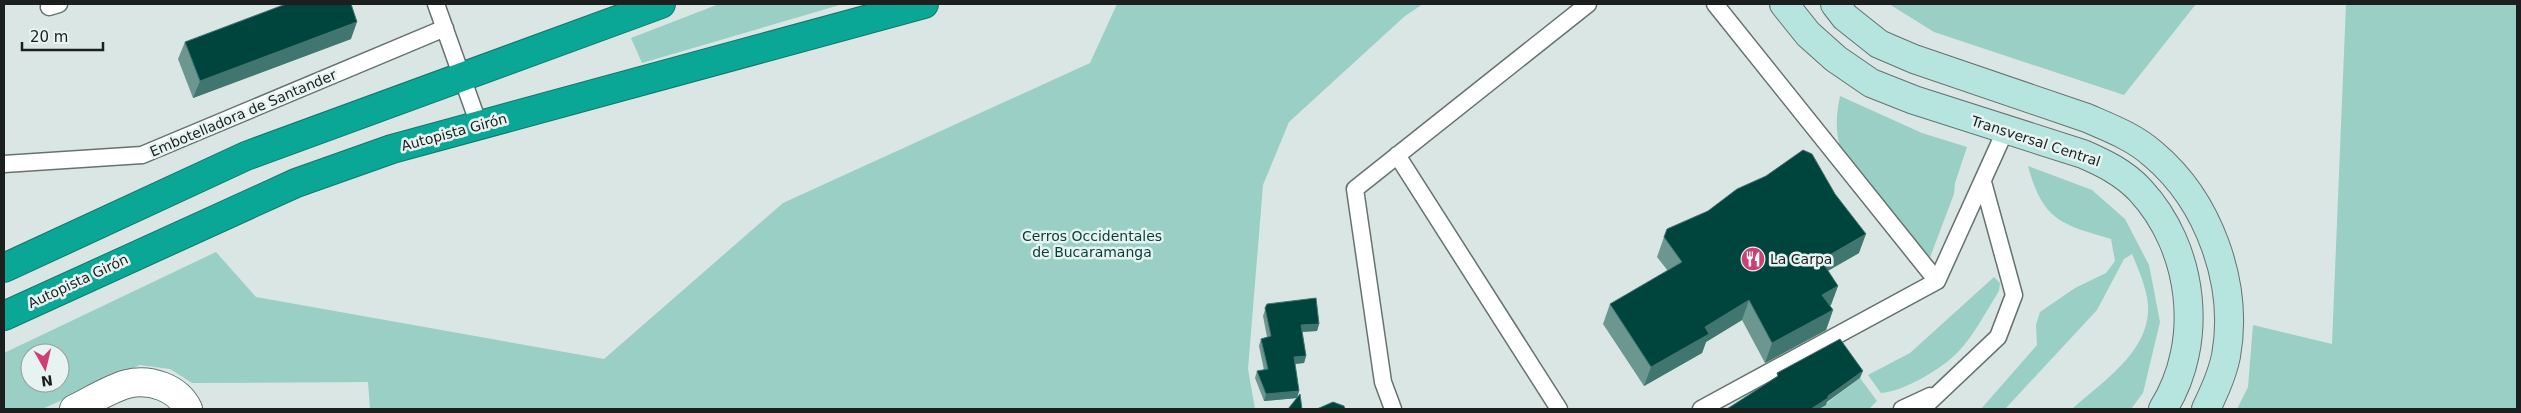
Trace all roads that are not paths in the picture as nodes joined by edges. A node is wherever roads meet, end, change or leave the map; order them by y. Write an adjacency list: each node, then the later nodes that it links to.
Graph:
1 (436, 4): 8 (lane)
2 (662, 4): 9 (highway)
3 (924, 4): 12 (highway, Autopista Girón)
4 (1588, 4): 14 (lane)
5 (1715, 4): 18 (lane)
6 (1784, 4): 11 (main road, Transversal Central)
7 (1834, 4): 10 (main road)
8 (445, 28): 9 (lane); 15 (lane, Embotelladora de Santander)
9 (462, 77): 12 (lane); 17 (highway)
10 (1977, 81): 11 (main road); 29 (main road)
11 (1964, 117): 13 (main road, Transversal Central)
12 (479, 125): 19 (highway, Autopista Girón)
13 (2006, 129): 16 (lane); 28 (main road, Transversal Central)
14 (1397, 155): 23 (lane); 24 (lane)
15 (4, 164)
16 (1983, 182): 18 (lane); 20 (lane)
17 (4, 268)
18 (1938, 281): 25 (lane)
19 (4, 316)
20 (1942, 391): 26 (lane); 27 (lane)
21 (74, 409): 22 (street)
22 (188, 409)
23 (1393, 409)
24 (1559, 409)
25 (1701, 409)
26 (1902, 409)
27 (1922, 409)
28 (2163, 409)
29 (2206, 409)

